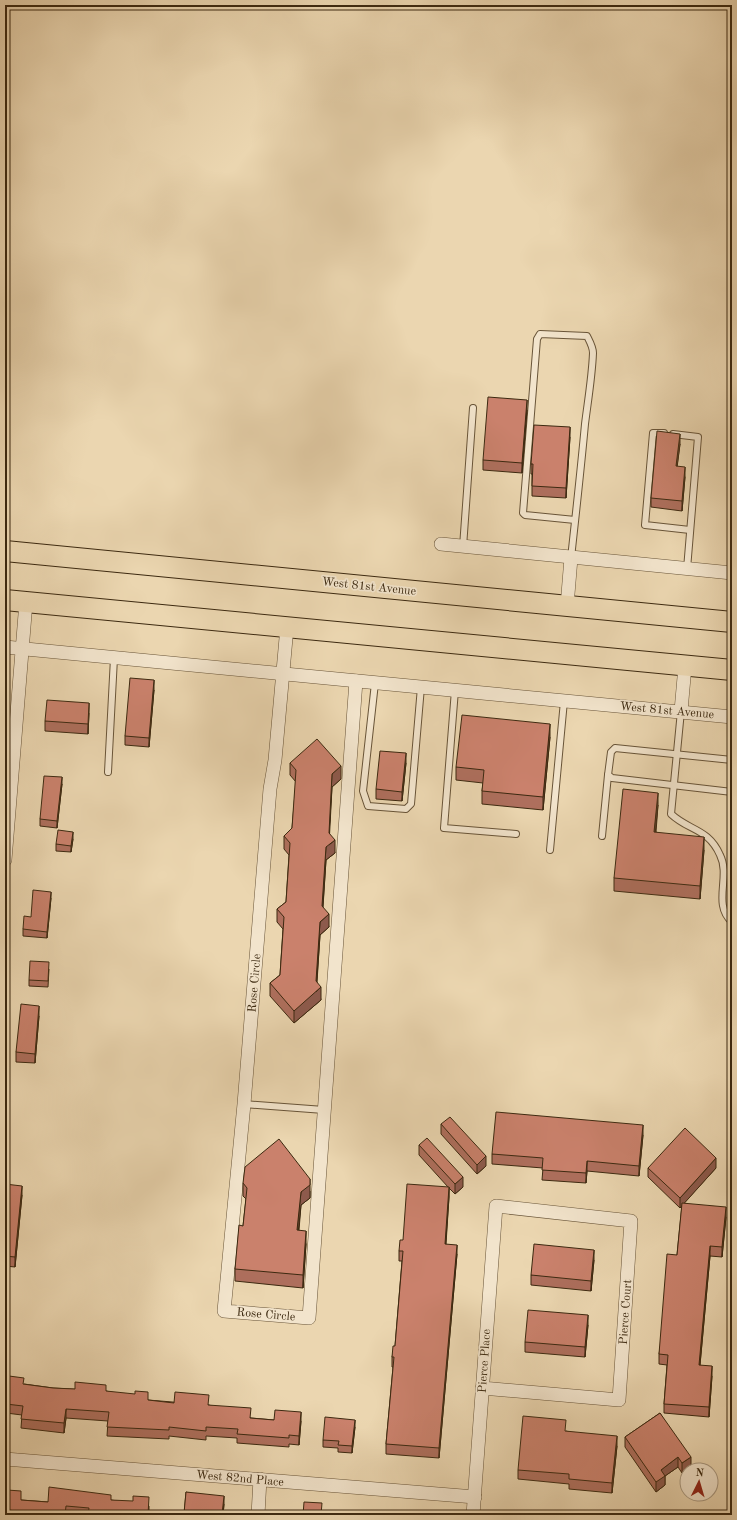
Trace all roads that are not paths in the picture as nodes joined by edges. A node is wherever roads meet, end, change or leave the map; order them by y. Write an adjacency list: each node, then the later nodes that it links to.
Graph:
1 (473, 408): 7 (lane)
2 (575, 520): 2 (lane); 9 (lane)
3 (732, 522): 5 (lane)
4 (690, 530): 4 (lane); 10 (lane)
5 (732, 535)
6 (441, 544): 7 (street)
7 (463, 547): 9 (street)
8 (5, 551): 14 (main road, West 81st Avenue)
9 (571, 558): 10 (street); 14 (street)
10 (687, 569): 11 (street)
11 (732, 573)
12 (5, 600): 13 (main road)
13 (26, 602): 16 (main road); 18 (street)
14 (567, 606): 15 (main road, West 81st Avenue)
15 (732, 622)
16 (287, 627): 20 (main road); 22 (street, Rose Circle)
17 (5, 647): 18 (street, West 81st Avenue)
18 (22, 649): 19 (street, West 81st Avenue); 39 (street)
19 (114, 658): 22 (street, West 81st Avenue); 32 (lane)
20 (685, 666): 21 (main road); 28 (street)
21 (732, 670)
22 (283, 673): 23 (street, West 81st Avenue); 41 (street, Rose Circle)
23 (356, 681): 24 (street, West 81st Avenue); 42 (street, Rose Circle)
24 (375, 683): 25 (street, West 81st Avenue); 25 (lane)
25 (421, 687): 26 (street, West 81st Avenue)
26 (455, 690): 27 (street, West 81st Avenue); 36 (lane)
27 (564, 701): 28 (street, West 81st Avenue); 38 (lane)
28 (681, 711): 29 (street, West 81st Avenue); 30 (lane)
29 (732, 717)
30 (677, 754): 31 (lane); 33 (lane); 34 (lane)
31 (732, 760)
32 (108, 772)
33 (608, 775): 34 (lane); 37 (lane)
34 (674, 785): 35 (lane); 40 (lane)
35 (732, 792)
36 (516, 834)
37 (602, 836)
38 (550, 850)
39 (5, 860)
40 (732, 922)
41 (244, 1104): 42 (lane); 42 (street, Rose Circle)
42 (324, 1110)
43 (496, 1206): 44 (street, Pierce Place); 44 (street, Pierce Court)
44 (482, 1388): 47 (street, Pierce Place)
45 (5, 1459): 46 (street, West 82nd Place)
46 (260, 1479): 47 (street, West 82nd Place); 48 (street)
47 (475, 1497): 49 (street, Pierce Place)
48 (258, 1515)
49 (473, 1515)

